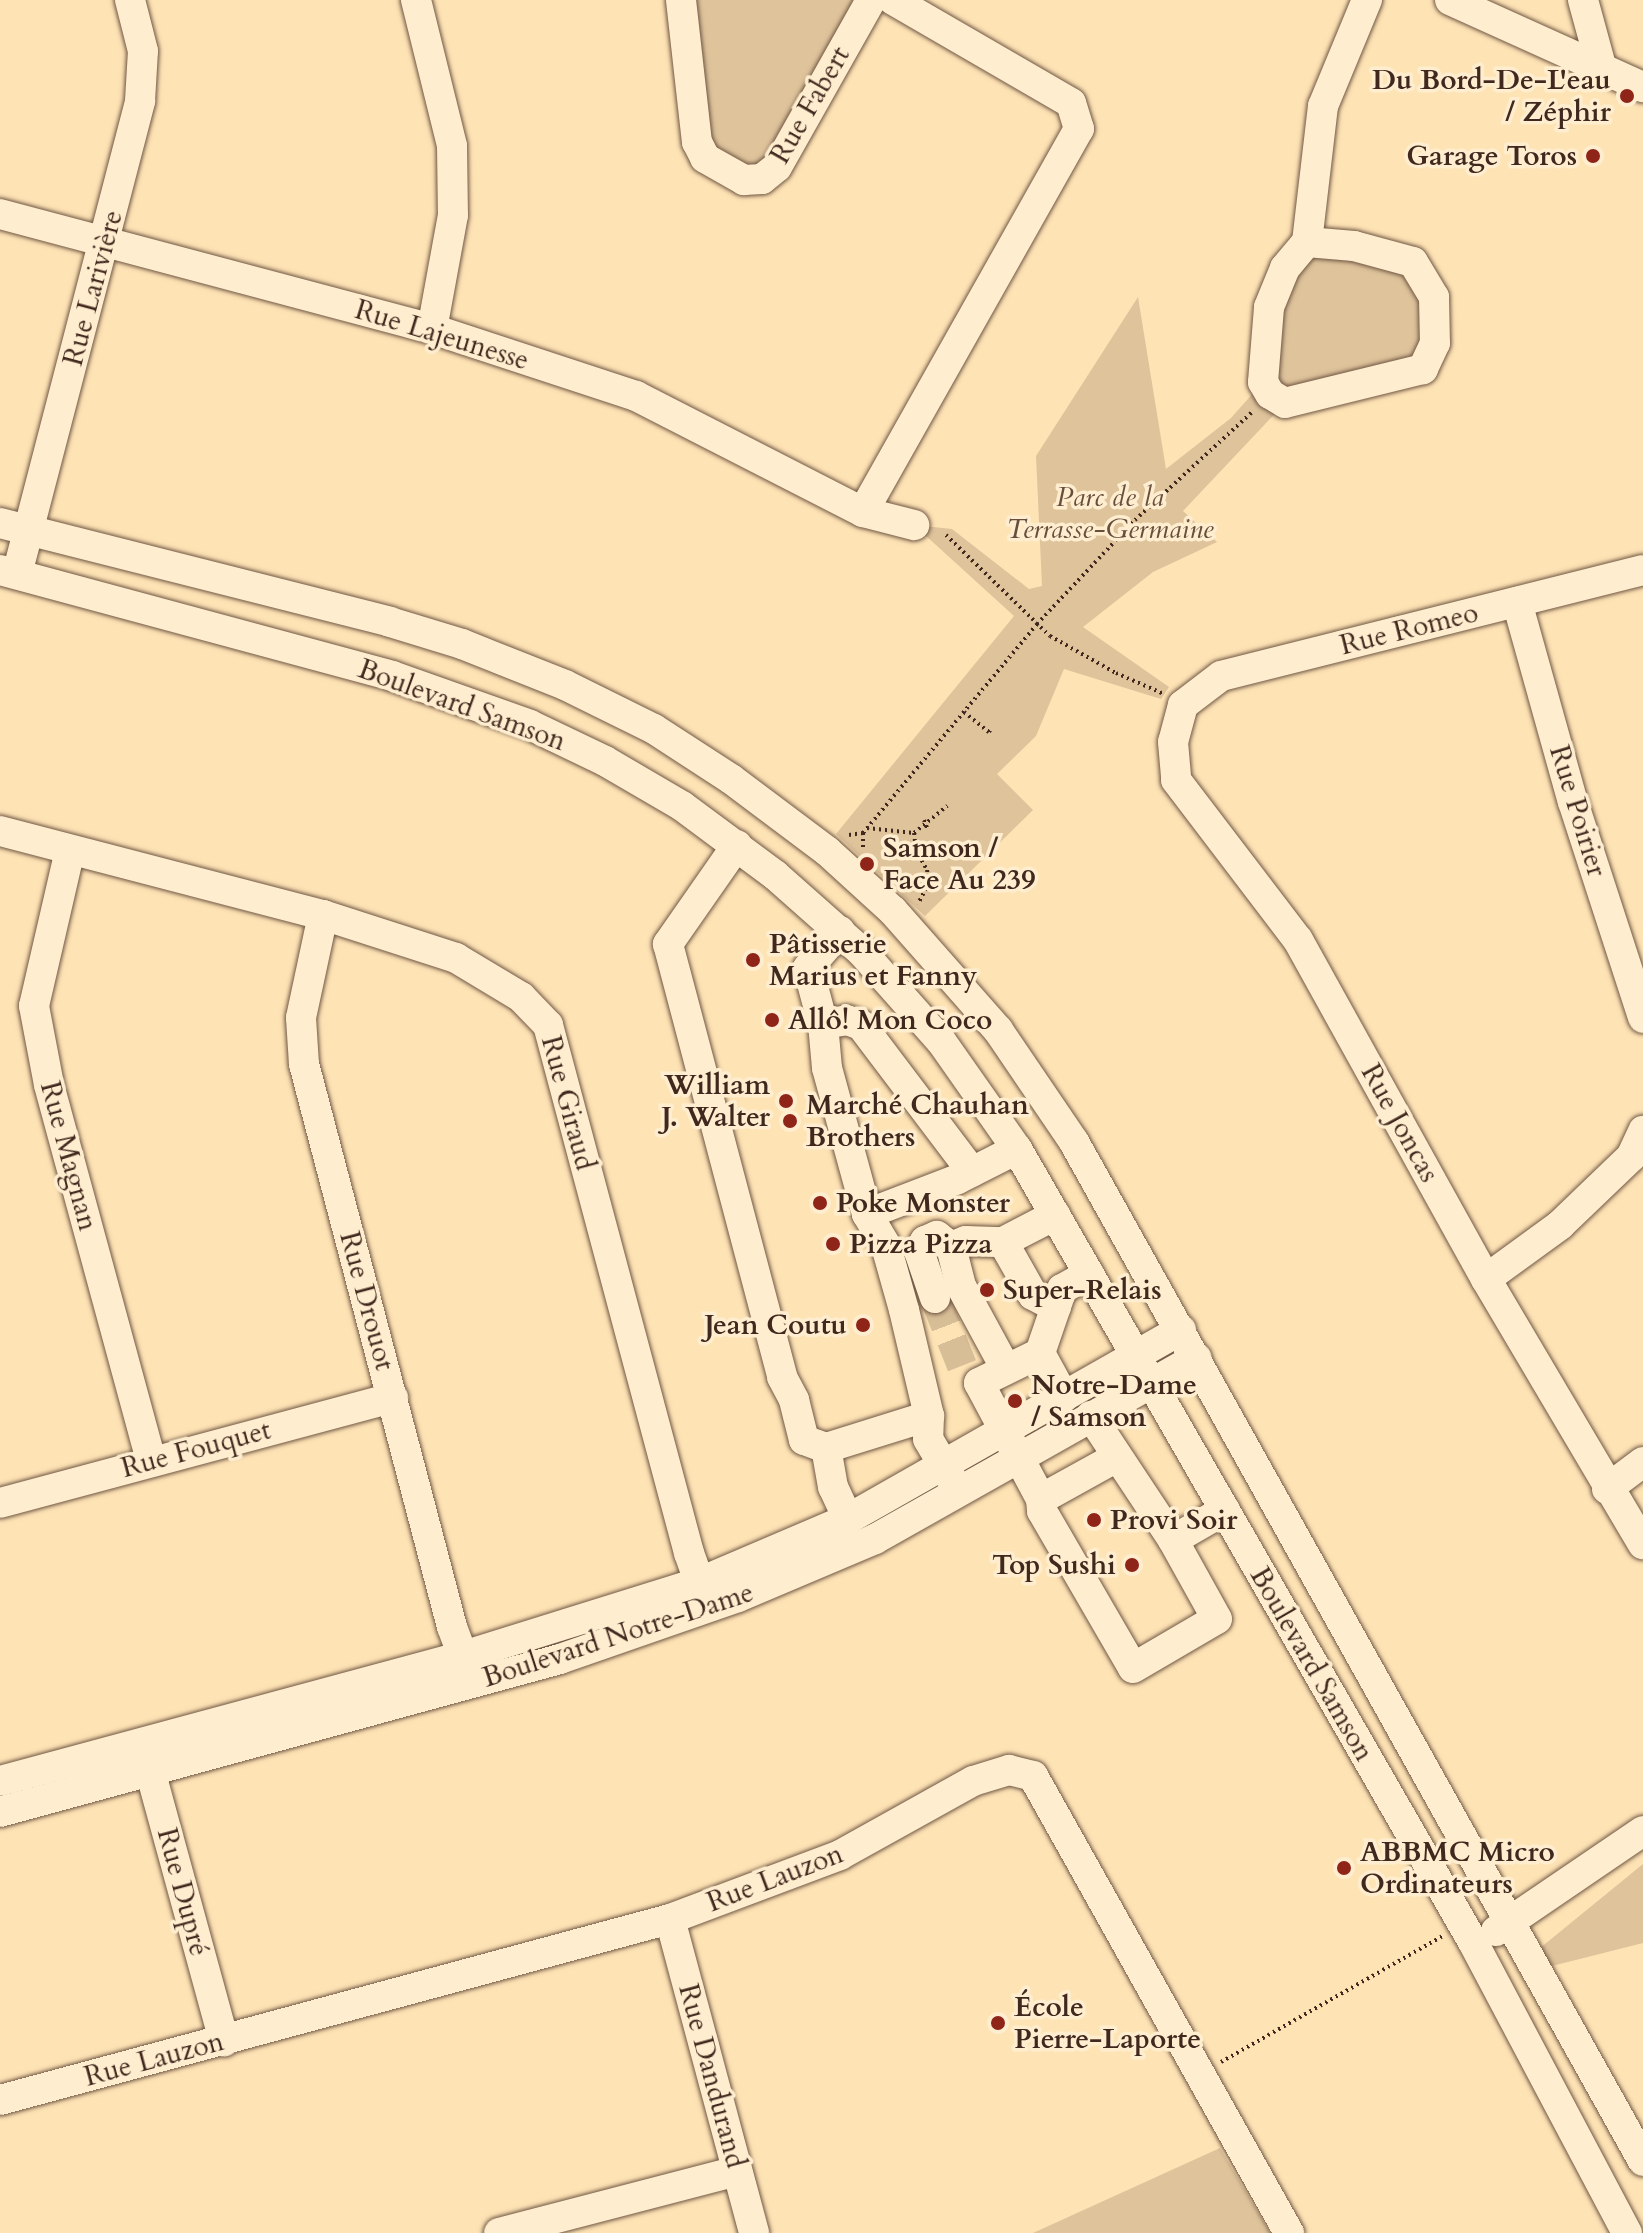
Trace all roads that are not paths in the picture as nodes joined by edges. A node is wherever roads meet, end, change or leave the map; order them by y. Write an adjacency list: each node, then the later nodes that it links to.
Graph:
1 (130, 0): 12 (street, Rue Larivière)
2 (416, 0): 14 (street)
3 (681, 0): 4 (street, Rue Fabert)
4 (871, 0)
5 (893, 0): 15 (street)
6 (1367, 0): 13 (street)
7 (1450, 0): 9 (street)
8 (1583, 0): 9 (street)
9 (1601, 66): 10 (street)
10 (1643, 87)
11 (0, 214): 12 (street, Rue Lajeunesse)
12 (105, 242): 14 (street, Rue Lajeunesse); 17 (street, Rue Larivière)
13 (1307, 242): 13 (street)
14 (432, 329): 15 (street, Rue Lajeunesse)
15 (863, 512): 16 (street, Rue Lajeunesse)
16 (914, 525)
17 (14, 526): 19 (street, Rue Larivière); 40 (street, Boulevard Samson)
18 (1643, 570): 20 (street, Rue Romeo)
19 (8, 572): 23 (street, Boulevard Samson)
20 (1517, 602): 21 (street, Rue Romeo); 27 (street, Rue Poirier)
21 (1175, 700): 37 (street, Rue Joncas)
22 (0, 831): 24 (street, Rue Giraud)
23 (737, 845): 26 (street, Boulevard Samson); 52 (street)
24 (70, 850): 25 (street, Rue Giraud); 54 (street, Rue Magnan)
25 (323, 915): 48 (street, Rue Drouot); 64 (street, Rue Giraud)
26 (840, 931): 28 (street); 30 (street, Boulevard Samson)
27 (1643, 1018)
28 (823, 1024): 31 (street); 32 (street)
29 (1643, 1131): 37 (street)
30 (1017, 1149): 31 (street); 33 (street, Boulevard Samson)
31 (972, 1172): 32 (street)
32 (867, 1214): 49 (street)
33 (1055, 1215): 34 (street); 36 (street, Boulevard Samson)
34 (1003, 1242): 35 (street); 39 (street)
35 (951, 1247): 38 (street); 44 (street)
36 (1089, 1274): 39 (street); 42 (street, Boulevard Samson)
37 (1486, 1279): 57 (street, Rue Joncas)
38 (935, 1298)
39 (1056, 1307): 41 (street)
40 (1181, 1330): 42 (street, Boulevard Notre-Dame); 43 (street, Boulevard Samson)
41 (1040, 1353): 44 (street); 47 (street)
42 (1136, 1356): 45 (street, Boulevard Samson); 47 (street, Boulevard Notre-Dame)
43 (1196, 1358): 45 (street, Boulevard Notre-Dame); 72 (street, Boulevard Samson)
44 (982, 1373): 51 (street)
45 (1152, 1382): 50 (street, Boulevard Notre-Dame); 60 (street, Boulevard Samson)
46 (807, 1385): 52 (street)
47 (1064, 1397): 51 (street, Boulevard Notre-Dame)
48 (393, 1398): 54 (street, Rue Fouquet); 65 (street, Rue Drouot)
49 (929, 1416): 52 (street); 56 (street)
50 (1091, 1416): 51 (street, Boulevard Notre-Dame); 53 (street)
51 (1011, 1445): 56 (street, Boulevard Notre-Dame); 58 (street)
52 (826, 1448): 61 (street)
53 (1117, 1457): 58 (street); 62 (street)
54 (151, 1460): 59 (street, Rue Fouquet)
55 (1643, 1462): 57 (street)
56 (951, 1479): 61 (street, Boulevard Notre-Dame); 64 (street, Boulevard Notre-Dame)
57 (1607, 1489): 63 (street, Rue Joncas)
58 (1041, 1499): 62 (street)
59 (0, 1503)
60 (1225, 1510): 62 (street); 73 (street, Boulevard Samson)
61 (848, 1519): 64 (street, Boulevard Notre-Dame)
62 (1173, 1540)
63 (1643, 1544)
64 (704, 1595): 65 (street, Boulevard Notre-Dame)
65 (468, 1669): 66 (street, Boulevard Notre-Dame); 67 (street, Boulevard Notre-Dame)
66 (142, 1743): 67 (street, Rue Dupré); 68 (street, Boulevard Notre-Dame)
67 (150, 1772): 69 (street, Boulevard Notre-Dame); 74 (street, Rue Dupré)
68 (0, 1781)
69 (0, 1812)
70 (1643, 1831): 72 (street)
71 (670, 1919): 74 (street, Rue Lauzon); 77 (street, Rue Dandurand); 80 (street, Rue Lauzon)
72 (1512, 1923): 73 (street); 76 (street, Boulevard Samson)
73 (1462, 1936): 81 (street, Boulevard Samson)
74 (224, 2041): 75 (street, Rue Lauzon)
75 (0, 2100)
76 (1643, 2161)
77 (737, 2171): 78 (street); 79 (street, Rue Dandurand)
78 (499, 2233)
79 (754, 2233)
80 (1289, 2233)
81 (1627, 2233)

